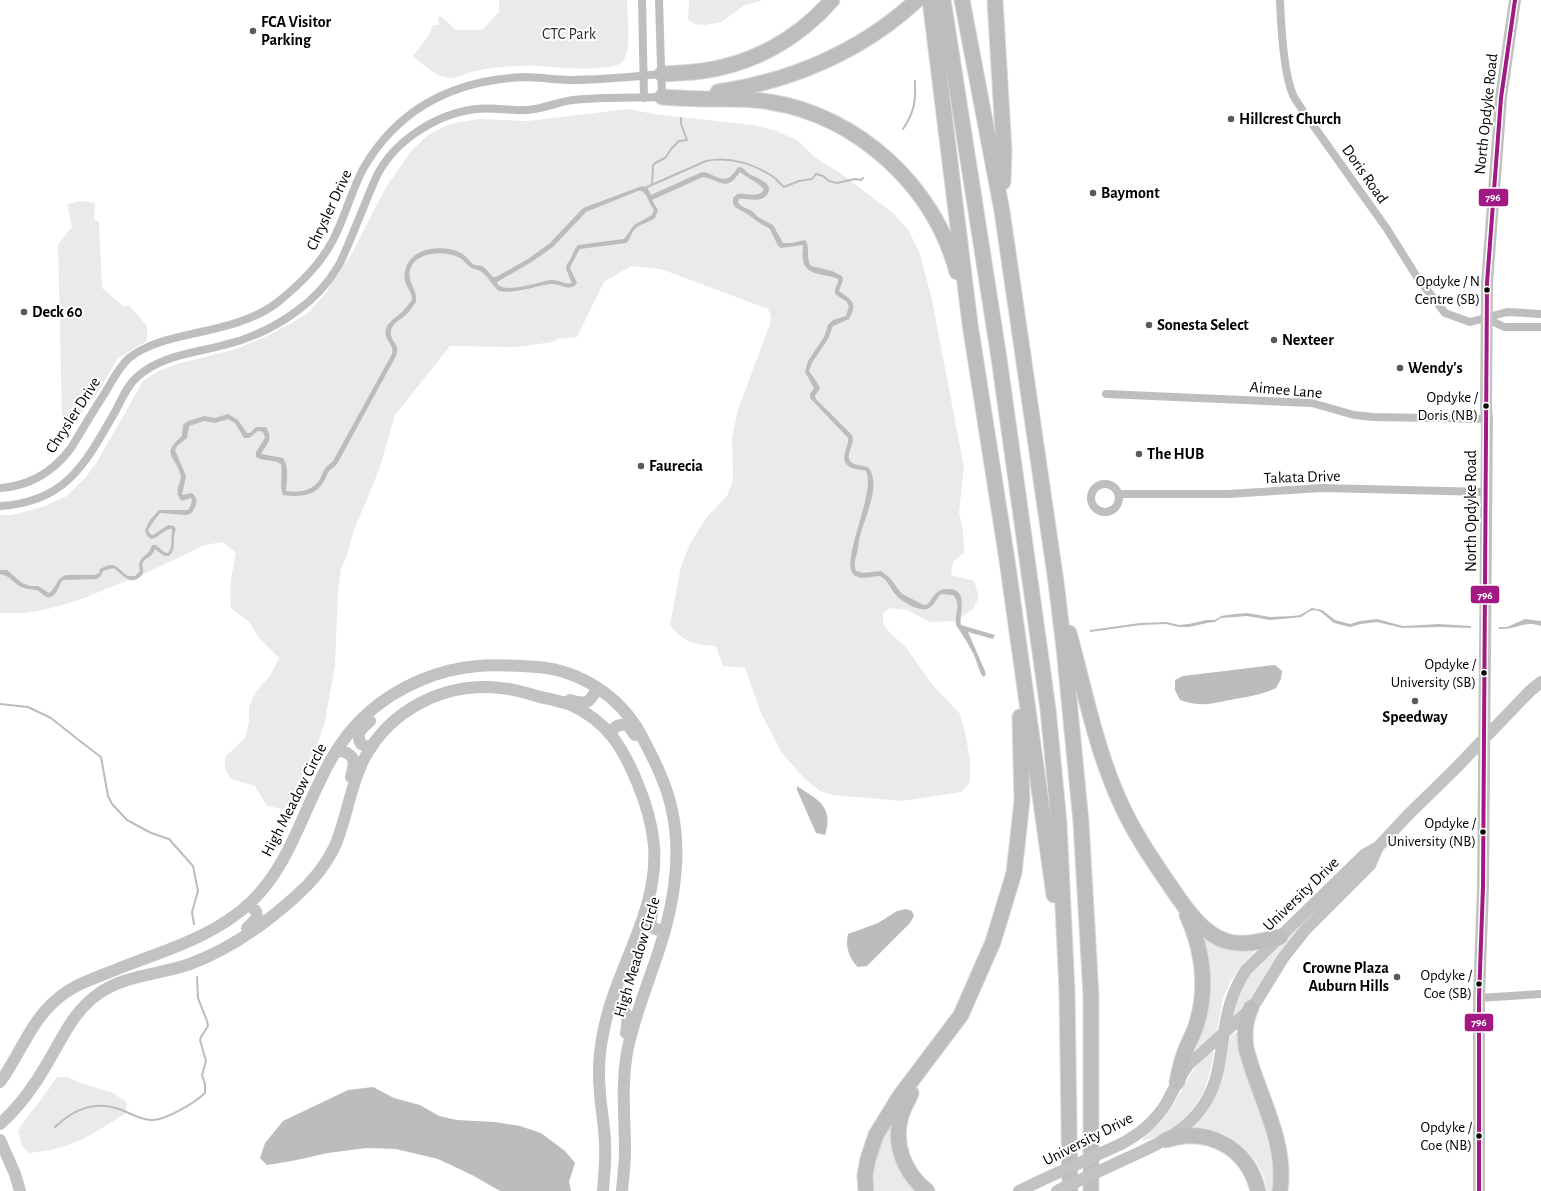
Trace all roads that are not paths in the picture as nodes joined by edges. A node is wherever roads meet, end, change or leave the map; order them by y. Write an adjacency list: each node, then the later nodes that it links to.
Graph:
1 (642, 0): 12 (street)
2 (659, 0): 11 (street)
3 (832, 0): 11 (highway)
4 (930, 0): 18 (highway)
5 (943, 0): 45 (highway)
6 (962, 0): 15 (highway)
7 (995, 0): 15 (highway)
8 (1280, 0): 17 (street, Doris Road)
9 (1516, 0): 17 (street, North Opdyke Road)
10 (912, 4): 13 (highway)
11 (662, 74): 12 (street, Chrysler Drive); 13 (street)
12 (643, 76): 14 (street); 22 (street, Chrysler Drive)
13 (662, 97): 14 (street, Chrysler Drive); 18 (highway)
14 (644, 98): 25 (street, Chrysler Drive)
15 (1002, 211): 27 (highway)
16 (1541, 314): 17 (street, Doris Road)
17 (1486, 318): 19 (street); 21 (street, North Opdyke Road)
18 (970, 324): 26 (highway)
19 (1541, 327)
20 (1106, 394): 21 (street, Aimee Lane)
21 (1488, 419): 23 (street, North Opdyke Road)
22 (0, 488)
23 (1487, 492): 24 (street, Takata Drive); 33 (street, North Opdyke Road)
24 (1118, 494)
25 (0, 506)
26 (1007, 560): 45 (highway); 51 (highway)
27 (1056, 582): 40 (highway); 66 (highway)
28 (1541, 682): 33 (street, University Drive)
29 (405, 688): 31 (street, High Meadow Circle); 34 (street); 35 (street, High Meadow Circle)
30 (503, 688): 31 (street); 32 (street, High Meadow Circle); 34 (street, High Meadow Circle)
31 (597, 688): 36 (street, High Meadow Circle)
32 (611, 735): 36 (street); 39 (street, High Meadow Circle)
33 (1484, 739): 37 (street, University Drive); 47 (street, North Opdyke Road)
34 (371, 748): 38 (street, High Meadow Circle)
35 (337, 750): 38 (street); 41 (street, High Meadow Circle)
36 (664, 783): 42 (street, High Meadow Circle)
37 (1378, 847): 43 (street, University Drive); 49 (street, University Drive)
38 (334, 848): 44 (street, High Meadow Circle)
39 (654, 848): 42 (street); 48 (street, High Meadow Circle)
40 (1181, 901): 43 (highway); 53 (highway)
41 (247, 906): 44 (street); 52 (street, High Meadow Circle)
42 (665, 930): 54 (street, High Meadow Circle)
43 (1280, 937): 50 (street, University Drive)
44 (190, 964): 55 (street, High Meadow Circle)
45 (1067, 991): 65 (highway)
46 (1541, 994): 47 (street)
47 (1479, 998): 69 (street, North Opdyke Road)
48 (609, 1008): 54 (street); 59 (street, High Meadow Circle)
49 (1250, 1008): 50 (street, University Drive); 68 (highway)
50 (1224, 1033): 53 (street, University Drive); 57 (street, University Drive)
51 (927, 1062): 61 (highway); 62 (highway)
52 (0, 1082)
53 (1177, 1082): 63 (street, University Drive, bridge)
54 (623, 1084): 60 (street, High Meadow Circle)
55 (0, 1124)
56 (0, 1140): 58 (street)
57 (1166, 1140): 64 (street, University Drive, bridge); 67 (highway)
58 (20, 1191)
59 (603, 1191)
60 (622, 1191)
61 (866, 1191)
62 (927, 1191)
63 (1020, 1191)
64 (1057, 1191)
65 (1070, 1191)
66 (1091, 1191)
67 (1258, 1191)
68 (1280, 1191)
69 (1479, 1191)

